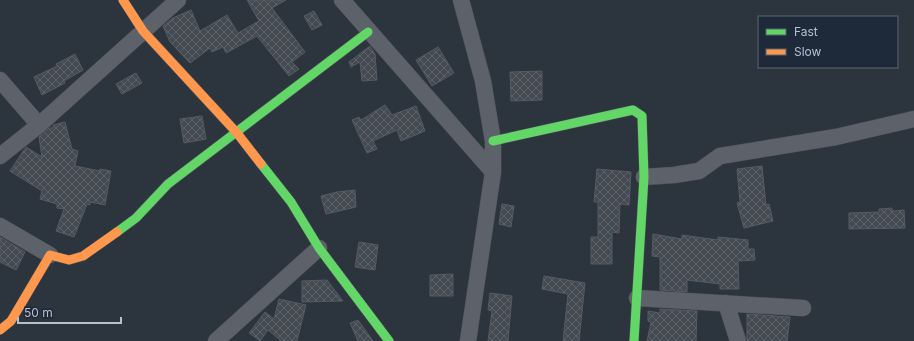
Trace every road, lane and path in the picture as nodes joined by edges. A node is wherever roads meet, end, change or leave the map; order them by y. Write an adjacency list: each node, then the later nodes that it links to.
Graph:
1 (123, 0): 5 (street)
2 (178, 0): 5 (street)
3 (342, 0): 6 (street)
4 (461, 0): 11 (street)
5 (143, 31): 9 (street); 10 (street)
6 (368, 32): 10 (street); 13 (street)
7 (0, 80): 9 (street)
8 (914, 119): 14 (street)
9 (38, 125): 12 (street)
10 (237, 133): 16 (street); 17 (street)
11 (493, 141): 13 (street); 14 (street)
12 (0, 156)
13 (493, 172): 24 (street)
14 (644, 177): 18 (street)
15 (0, 226): 17 (street)
16 (319, 248): 22 (street); 23 (street)
17 (50, 255): 21 (street)
18 (637, 298): 19 (street); 25 (street)
19 (726, 304): 20 (street); 26 (street)
20 (803, 308)
21 (0, 330)
22 (216, 341)
23 (389, 341)
24 (468, 341)
25 (634, 341)
26 (738, 341)

